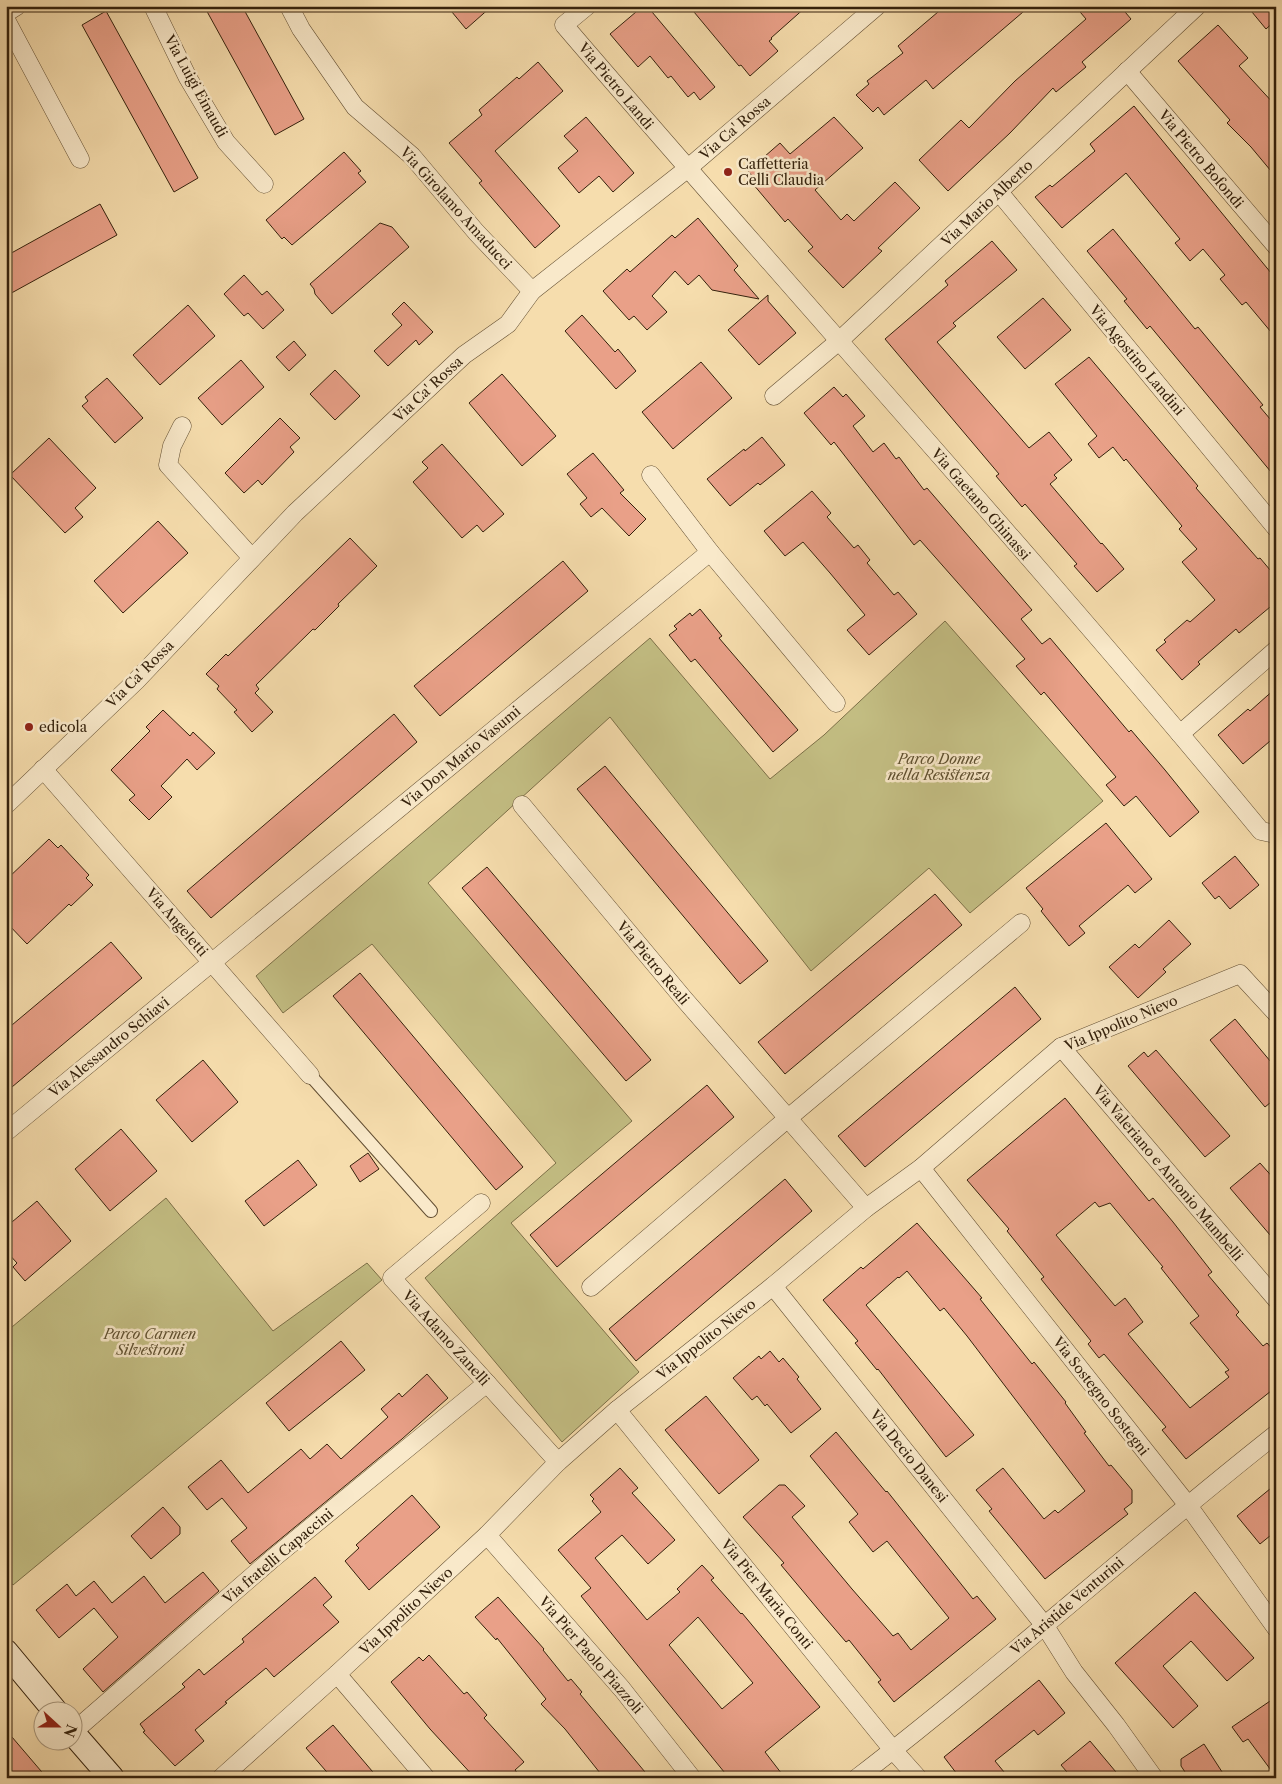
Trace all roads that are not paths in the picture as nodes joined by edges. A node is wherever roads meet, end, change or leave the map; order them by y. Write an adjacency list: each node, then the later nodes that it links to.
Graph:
1 (17, 6): 7 (street)
2 (153, 6): 12 (street, Via Luigi Einaudi)
3 (289, 6): 15 (street, Via Girolamo Amaducci)
4 (587, 6): 11 (street, Via Pietro Landi)
5 (877, 6): 11 (street, Via Ca' Rossa)
6 (1197, 6): 9 (street, Via Mario Alberto)
7 (6, 13)
8 (6, 20): 10 (street)
9 (1127, 71): 13 (street, Via Mario Alberto); 14 (street, Via Pietro Bofondi)
10 (80, 159)
11 (687, 169): 15 (street, Via Ca' Rossa); 16 (street, Via Gaetano Ghinassi)
12 (264, 184)
13 (999, 192): 16 (street, Via Mario Alberto); 20 (street, Via Agostino Landini)
14 (1276, 246)
15 (532, 291): 22 (street, Via Ca' Rossa)
16 (839, 340): 17 (street, Via Mario Alberto); 25 (street, Via Gaetano Ghinassi)
17 (774, 396)
18 (182, 426): 22 (street)
19 (651, 475): 21 (street)
20 (1276, 528)
21 (710, 552): 24 (street); 31 (street, Via Don Mario Vasumi)
22 (252, 558): 26 (street, Via Ca' Rossa)
23 (1276, 650): 25 (street)
24 (836, 702)
25 (1180, 734): 29 (street, Via Gaetano Ghinassi)
26 (44, 769): 27 (street, Via Ca' Rossa); 31 (street, Via Angeletti)
27 (6, 805)
28 (522, 805): 35 (street, Via Pietro Reali)
29 (1276, 834)
30 (1021, 923): 35 (street)
31 (212, 963): 34 (street, Via Angeletti); 36 (street, Via Alessandro Schiavi)
32 (1276, 1013): 33 (street, Via Ippolito Nievo)
33 (1061, 1047): 37 (street, Via Ippolito Nievo); 43 (street, Via Valeriano e Antonio Mambelli)
34 (310, 1075): 40 (street)
35 (787, 1119): 39 (street, Via Pietro Reali); 42 (street)
36 (6, 1132)
37 (921, 1168): 39 (street, Via Ippolito Nievo); 48 (street, Via Sostegno Sostegni)
38 (481, 1203): 44 (street, Via Adamo Zanelli)
39 (866, 1208): 41 (street, Via Ippolito Nievo)
40 (431, 1211)
41 (773, 1286): 45 (street, Via Ippolito Nievo); 50 (street, Via Decio Danesi)
42 (591, 1287)
43 (1276, 1299)
44 (487, 1383): 47 (street, Via Adamo Zanelli); 55 (street, Via fratelli Capaccini)
45 (617, 1410): 47 (street, Via Ippolito Nievo); 57 (street, Via Pier Maria Conti)
46 (1276, 1434): 48 (street, Via Aristide Venturini)
47 (558, 1462): 49 (street, Via Ippolito Nievo)
48 (1187, 1504): 50 (street, Via Aristide Venturini); 51 (street, Via Sostegno Sostegni)
49 (487, 1535): 53 (street, Via Ippolito Nievo); 61 (street, Via Pier Paolo Piazzoli)
50 (1045, 1626): 57 (street, Via Aristide Venturini); 64 (street, Via Decio Danesi)
51 (1276, 1628)
52 (6, 1652): 54 (main road)
53 (337, 1674): 59 (street, Via Ippolito Nievo); 60 (street)
54 (48, 1702)
55 (82, 1724)
56 (82, 1743): 58 (main road)
57 (893, 1750): 62 (street, Via Aristide Venturini); 63 (street, Via Pier Maria Conti)
58 (112, 1778)
59 (221, 1778)
60 (426, 1778)
61 (692, 1778)
62 (857, 1778)
63 (918, 1778)
64 (1154, 1778)

